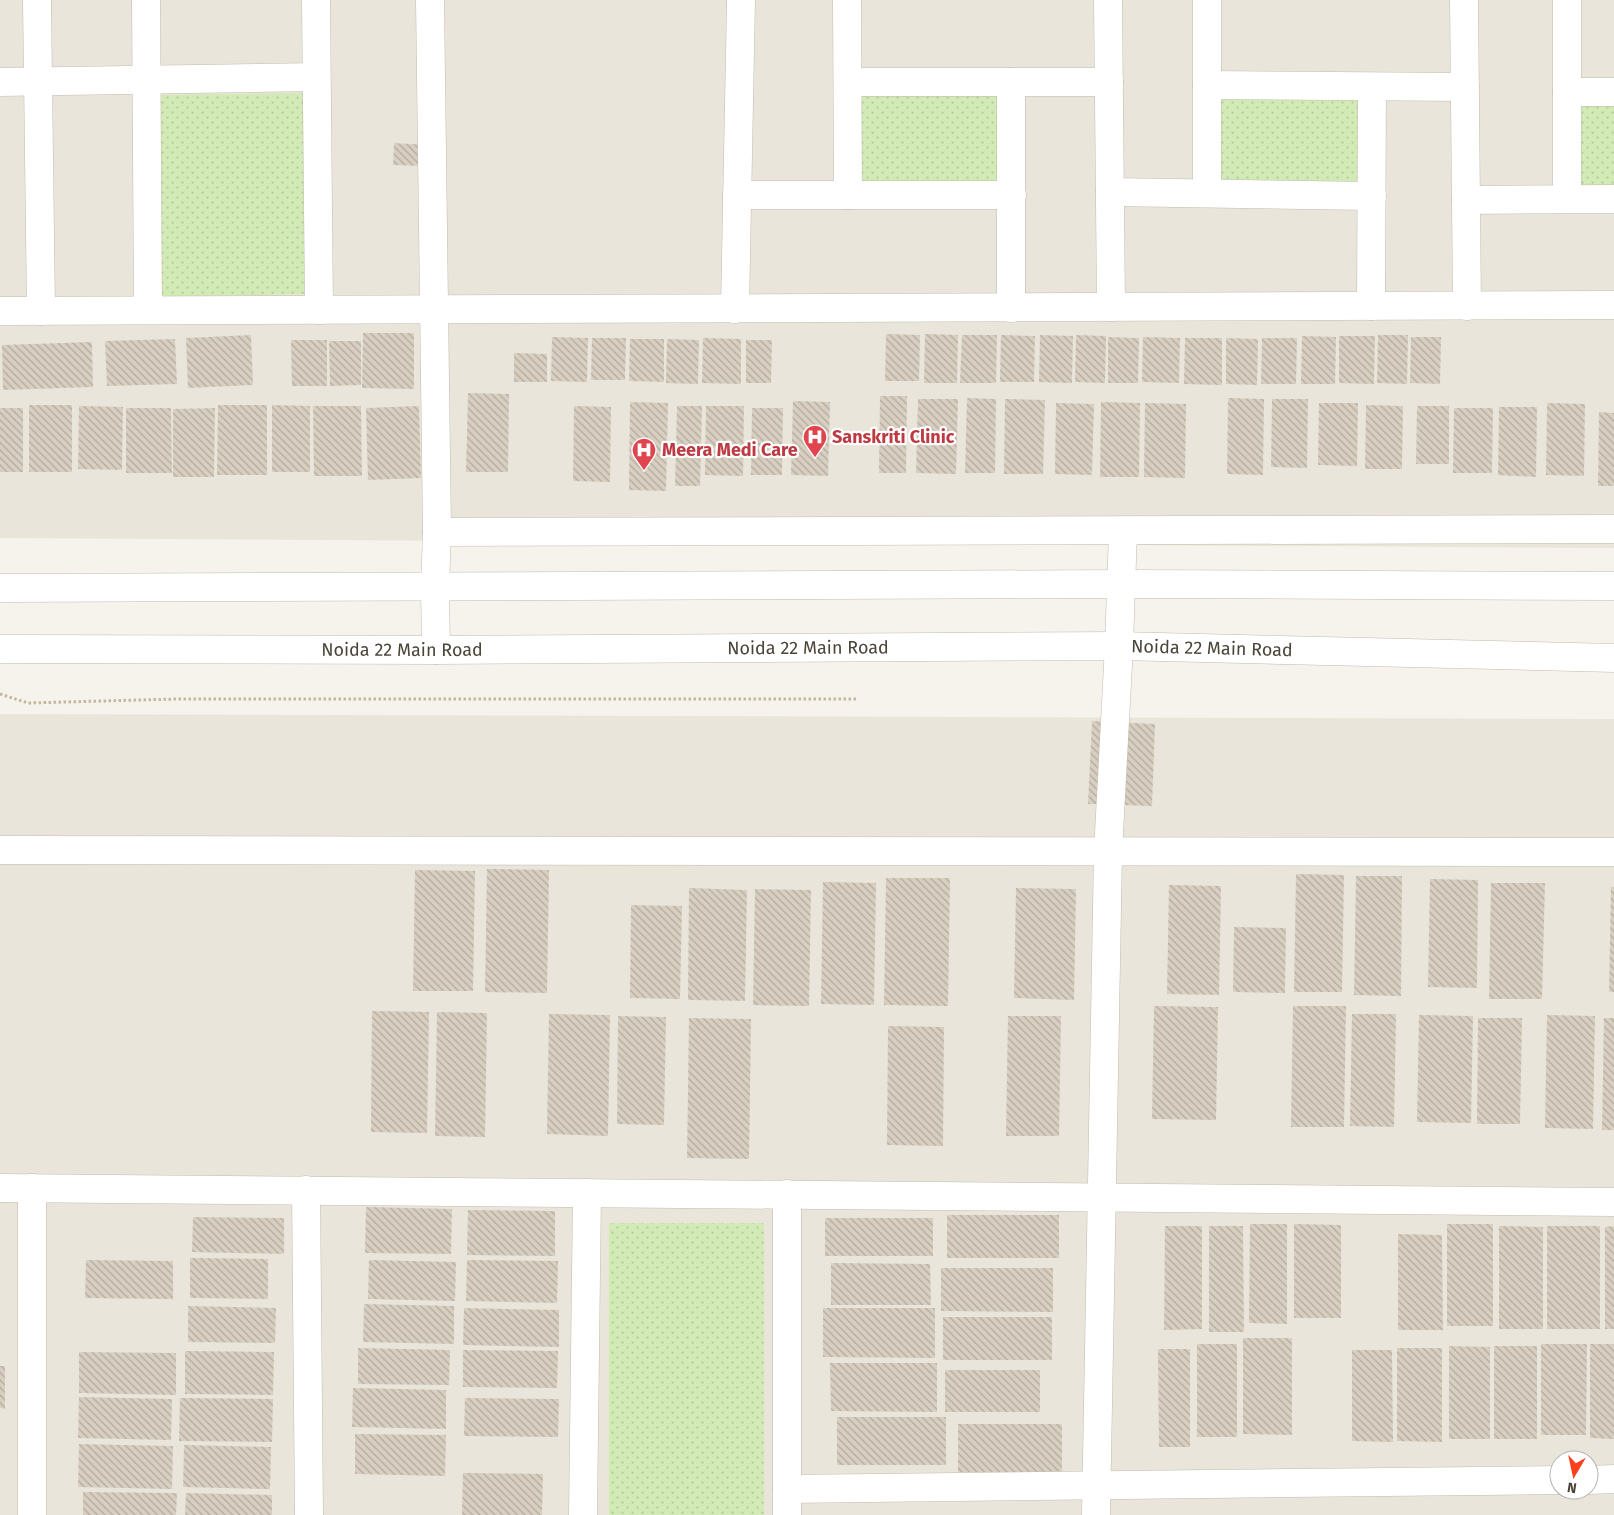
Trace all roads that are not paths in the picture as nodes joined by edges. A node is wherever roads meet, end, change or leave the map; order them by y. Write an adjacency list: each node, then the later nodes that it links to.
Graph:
1 (37, 0): 14 (street)
2 (146, 0): 12 (street)
3 (316, 0): 11 (street)
4 (430, 0): 40 (street)
5 (741, 0): 25 (street)
6 (847, 0): 15 (street)
7 (1108, 0): 17 (street)
8 (1208, 0): 18 (street)
9 (1464, 0): 20 (street)
10 (1567, 0): 21 (street)
11 (316, 77): 12 (street); 39 (street)
12 (147, 80): 14 (street); 38 (street)
13 (0, 82): 14 (street)
14 (38, 82): 42 (street)
15 (848, 82): 16 (street); 26 (street)
16 (1011, 82): 17 (street); 27 (street)
17 (1109, 82): 23 (street)
18 (1208, 85): 19 (street); 24 (street)
19 (1372, 86): 20 (street); 28 (street)
20 (1465, 87): 30 (street)
21 (1567, 92): 22 (street); 31 (street)
22 (1614, 92)
23 (1110, 192): 24 (street); 35 (street)
24 (1207, 194): 28 (street)
25 (737, 195): 26 (street); 37 (street)
26 (848, 195): 27 (street)
27 (1012, 195): 36 (street)
28 (1372, 196): 32 (street)
29 (1614, 199): 31 (street)
30 (1466, 200): 31 (street); 33 (street)
31 (1567, 200)
32 (1372, 306): 33 (street); 35 (street)
33 (1467, 306): 34 (street)
34 (1614, 306)
35 (1111, 307): 36 (street)
36 (1011, 308): 37 (street)
37 (735, 309): 40 (street)
38 (148, 310): 39 (street); 42 (street)
39 (319, 310): 40 (street)
40 (434, 310): 45 (street)
41 (0, 311): 42 (street)
42 (41, 311)
43 (1614, 529): 44 (street)
44 (1123, 531): 45 (street); 46 (street)
45 (437, 532): 49 (street)
46 (1122, 584): 47 (street); 49 (street); 50 (street)
47 (1614, 586)
48 (0, 588): 49 (street)
49 (435, 588): 52 (street)
50 (1119, 646): 52 (street, Noida 22 Main Road); 53 (street, Noida 22 Main Road); 55 (street)
51 (0, 649): 52 (street, Noida 22 Main Road)
52 (436, 650)
53 (1614, 658)
54 (0, 850): 55 (street)
55 (1108, 852): 56 (street); 62 (street)
56 (1614, 852)
57 (0, 1188): 58 (street)
58 (32, 1188): 59 (street); 69 (street)
59 (306, 1190): 60 (street); 70 (street)
60 (587, 1193): 61 (street); 71 (street)
61 (787, 1194): 62 (street); 68 (street)
62 (1102, 1197): 63 (street); 67 (street)
63 (1614, 1202)
64 (1549, 1480): 67 (street)
65 (1599, 1480): 66 (street)
66 (1614, 1480)
67 (1097, 1486): 68 (street); 72 (street)
68 (787, 1502)
69 (32, 1515)
70 (309, 1515)
71 (583, 1515)
72 (1096, 1515)

